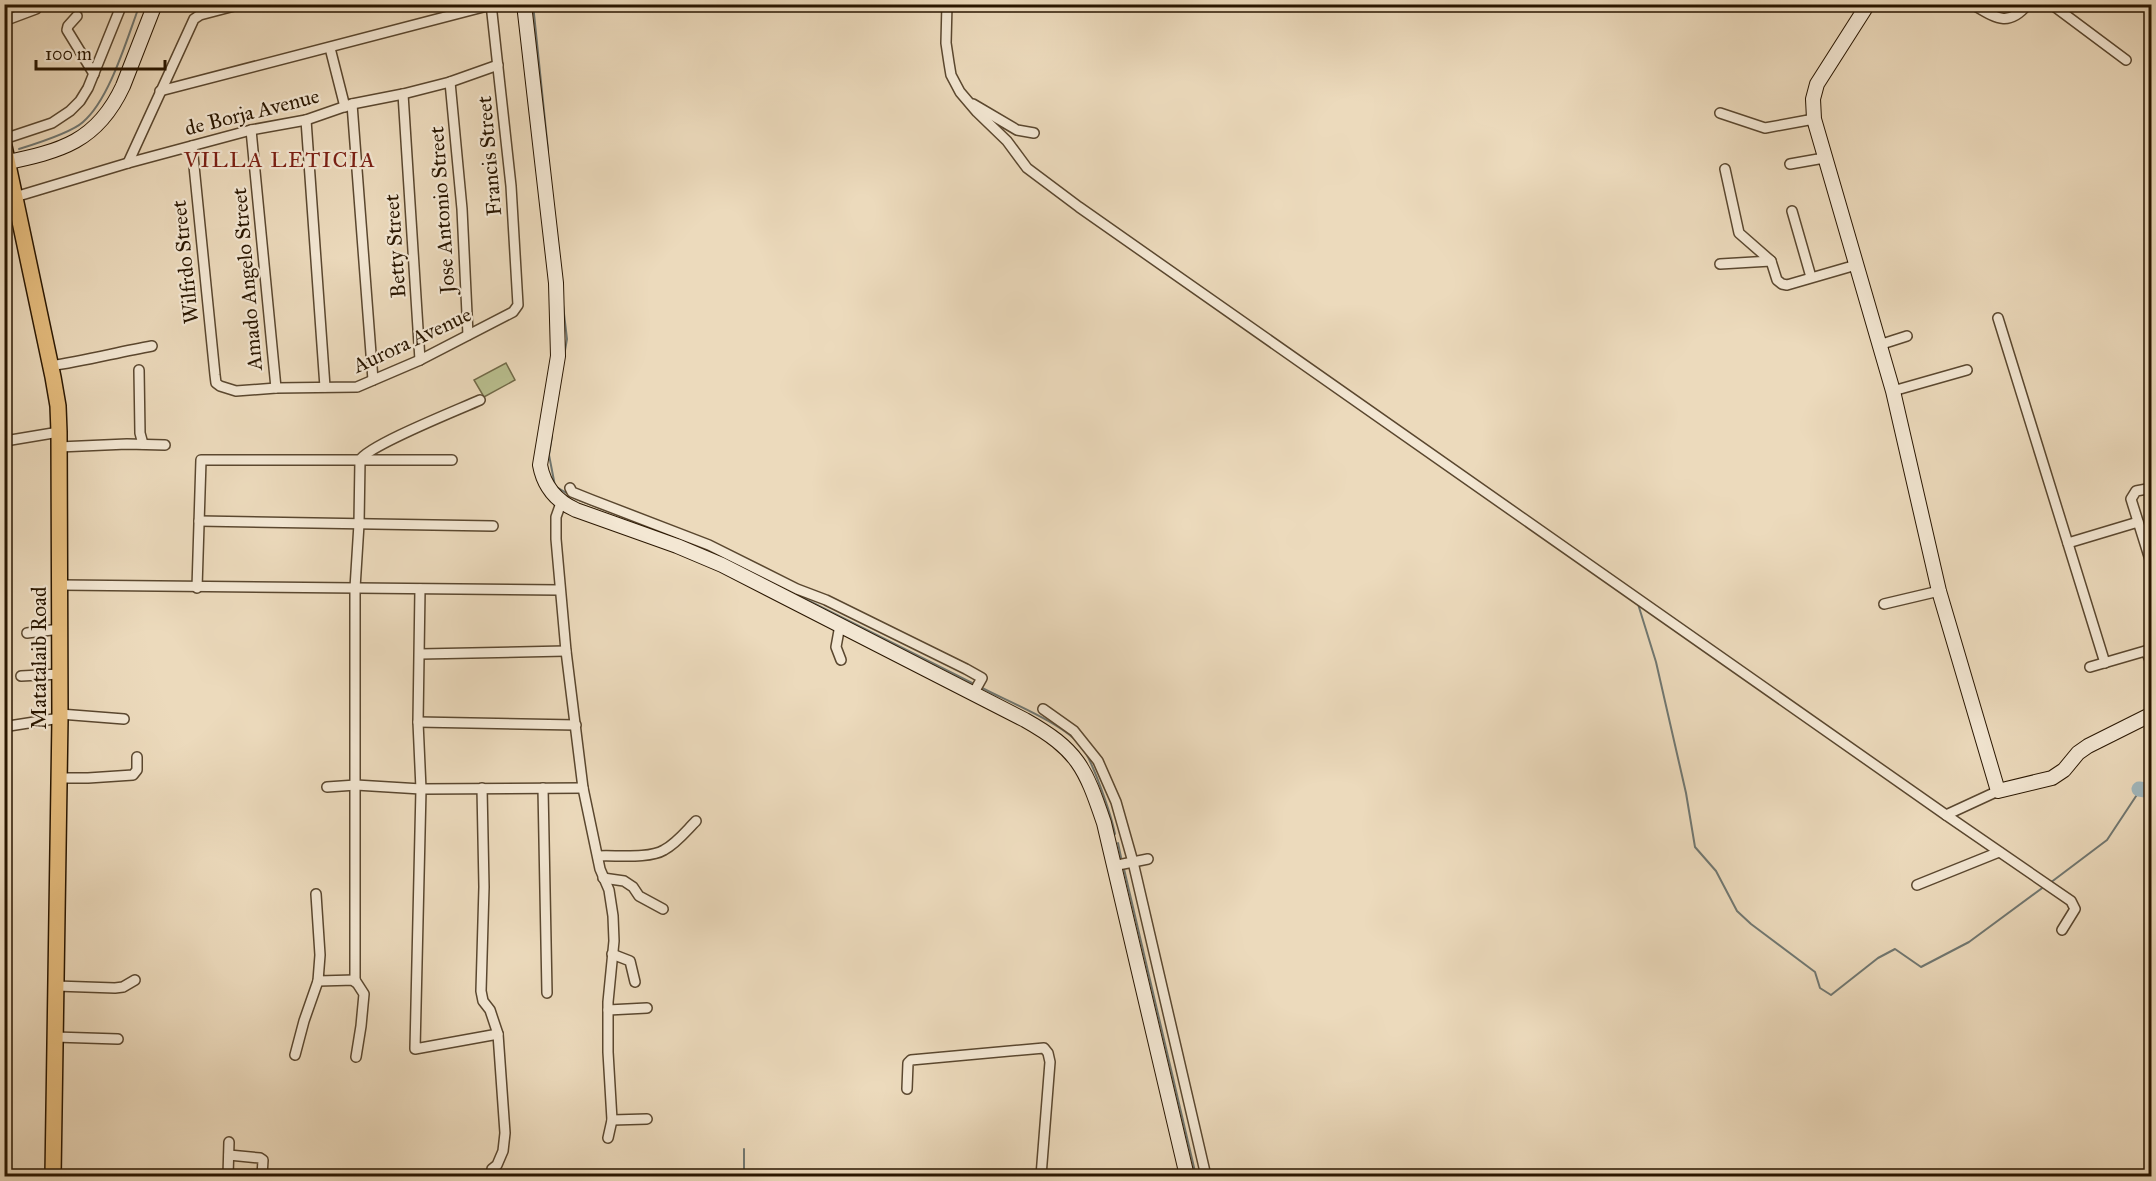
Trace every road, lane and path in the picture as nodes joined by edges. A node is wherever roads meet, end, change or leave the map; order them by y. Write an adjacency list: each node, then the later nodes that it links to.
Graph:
1 (122, 4): 17 (street)
2 (155, 4): 32 (street)
3 (242, 4): 19 (street)
4 (524, 4): 66 (street)
5 (947, 4): 21 (street)
6 (1868, 4): 24 (street)
7 (1972, 4): 8 (street)
8 (2028, 4)
9 (2051, 4): 15 (street)
10 (491, 5): 14 (street); 16 (street, Francis Street)
11 (36, 9): 13 (street)
12 (77, 16): 17 (street)
13 (4, 21)
14 (330, 48): 19 (street); 22 (street)
15 (2126, 60)
16 (498, 65): 18 (street, de Borja Avenue); 42 (street, Francis Street)
17 (94, 74): 28 (street)
18 (450, 82): 20 (street, de Borja Avenue); 44 (street, Jose Antonio Street)
19 (160, 91): 33 (street)
20 (403, 94): 22 (street, de Borja Avenue); 48 (street, Betty Street)
21 (969, 102): 27 (street); 109 (street)
22 (349, 106): 25 (street, de Borja Avenue); 53 (street)
23 (1720, 113): 24 (street)
24 (1814, 119): 31 (street)
25 (306, 120): 26 (street, de Borja Avenue); 54 (street)
26 (251, 130): 30 (street, de Borja Avenue); 55 (street, Amado Angelo Street)
27 (1034, 133)
28 (4, 138)
29 (4, 146): 32 (main road, Matatalaib Road)
30 (192, 146): 33 (street, de Borja Avenue); 52 (street, Wilfrdo Street)
31 (1824, 158): 34 (street); 40 (street)
32 (6, 162): 36 (main road, Matatalaib Road)
33 (128, 163): 36 (street, de Borja Avenue)
34 (1790, 164)
35 (1725, 169): 38 (street)
36 (15, 197): 49 (main road, Matatalaib Road)
37 (1792, 211): 41 (street)
38 (1771, 261): 39 (street); 41 (street)
39 (1720, 264)
40 (1856, 265): 41 (street); 46 (street)
41 (1811, 277)
42 (518, 305): 44 (street, Aurora Avenue)
43 (1998, 318): 71 (street)
44 (468, 335): 48 (street, Aurora Avenue)
45 (1907, 336): 46 (street)
46 (1879, 345): 56 (street)
47 (152, 346): 49 (street)
48 (420, 360): 53 (street, Aurora Avenue)
49 (50, 366): 58 (main road, Matatalaib Road)
50 (139, 370): 60 (street)
51 (1967, 370): 56 (street)
52 (215, 375): 55 (street, Aurora Avenue)
53 (373, 380): 54 (street, Aurora Avenue)
54 (326, 387): 55 (street, Aurora Avenue)
55 (276, 388)
56 (1893, 391): 78 (street)
57 (480, 400): 62 (street)
58 (59, 440): 59 (street); 60 (street); 73 (main road, Matatalaib Road)
59 (5, 441)
60 (143, 444): 61 (street)
61 (165, 445)
62 (360, 460): 63 (street); 67 (street); 69 (street)
63 (452, 460)
64 (570, 488): 92 (street)
65 (2151, 488): 68 (street)
66 (561, 503): 77 (street); 80 (street)
67 (199, 520): 69 (street); 74 (street)
68 (2138, 522): 71 (street); 72 (street)
69 (359, 524): 70 (street); 75 (street)
70 (493, 526)
71 (2068, 543): 87 (street)
72 (2151, 566)
73 (61, 585): 74 (street); 81 (main road, Matatalaib Road)
74 (197, 588): 75 (street)
75 (355, 588): 76 (street); 102 (street)
76 (420, 589): 77 (street); 85 (street)
77 (559, 590): 84 (street)
78 (1939, 591): 79 (street); 108 (street)
79 (1884, 604)
80 (840, 625): 86 (street); 92 (street)
81 (60, 629): 82 (street); 90 (main road, Matatalaib Road)
82 (27, 633)
83 (2149, 650): 87 (street); 88 (street)
84 (566, 651): 85 (street); 98 (street)
85 (420, 654): 97 (street)
86 (841, 660)
87 (2105, 663): 89 (street)
88 (2151, 665)
89 (2090, 667)
90 (60, 674): 91 (street); 95 (main road, Matatalaib Road)
91 (21, 676)
92 (973, 694): 112 (street)
93 (1043, 709): 111 (street)
94 (2151, 714): 108 (street)
95 (60, 716): 96 (street); 99 (street); 101 (main road, Matatalaib Road)
96 (124, 719)
97 (418, 722): 98 (street); 107 (street)
98 (576, 725): 106 (street)
99 (9, 726)
100 (137, 757): 101 (street)
101 (59, 778): 128 (main road, Matatalaib Road)
102 (356, 785): 103 (street); 107 (street); 126 (street)
103 (327, 787)
104 (482, 788): 105 (street); 107 (street); 132 (street)
105 (543, 788): 106 (street); 129 (street)
106 (583, 788): 114 (street)
107 (421, 789): 132 (street)
108 (1998, 791): 109 (street)
109 (1946, 815): 113 (street)
110 (696, 821): 114 (street)
111 (1126, 836): 112 (street); 116 (street)
112 (1107, 840): 117 (street)
113 (1999, 852): 119 (street); 122 (street)
114 (598, 856): 118 (street)
115 (1148, 859): 116 (street)
116 (1133, 862): 117 (street); 149 (street)
117 (1113, 866): 148 (street)
118 (603, 878): 121 (street); 123 (street)
119 (1917, 885)
120 (316, 894): 125 (street)
121 (663, 909)
122 (2062, 930)
123 (612, 954): 127 (street); 131 (street)
124 (135, 980): 128 (street)
125 (318, 981): 126 (street); 135 (street)
126 (355, 981): 136 (street)
127 (635, 982)
128 (56, 986): 133 (main road, Matatalaib Road)
129 (547, 993)
130 (647, 1008): 131 (street)
131 (608, 1010): 139 (street)
132 (498, 1034): 143 (street)
133 (55, 1037): 134 (street); 144 (main road, Matatalaib Road)
134 (118, 1039)
135 (295, 1055)
136 (356, 1056)
137 (907, 1089): 147 (street)
138 (647, 1119): 139 (street)
139 (612, 1120): 140 (street)
140 (608, 1138)
141 (229, 1142): 142 (street)
142 (229, 1155): 145 (street); 146 (street)
143 (492, 1169)
144 (53, 1176)
145 (228, 1176)
146 (262, 1176)
147 (1041, 1176)
148 (1187, 1176)
149 (1206, 1176)

